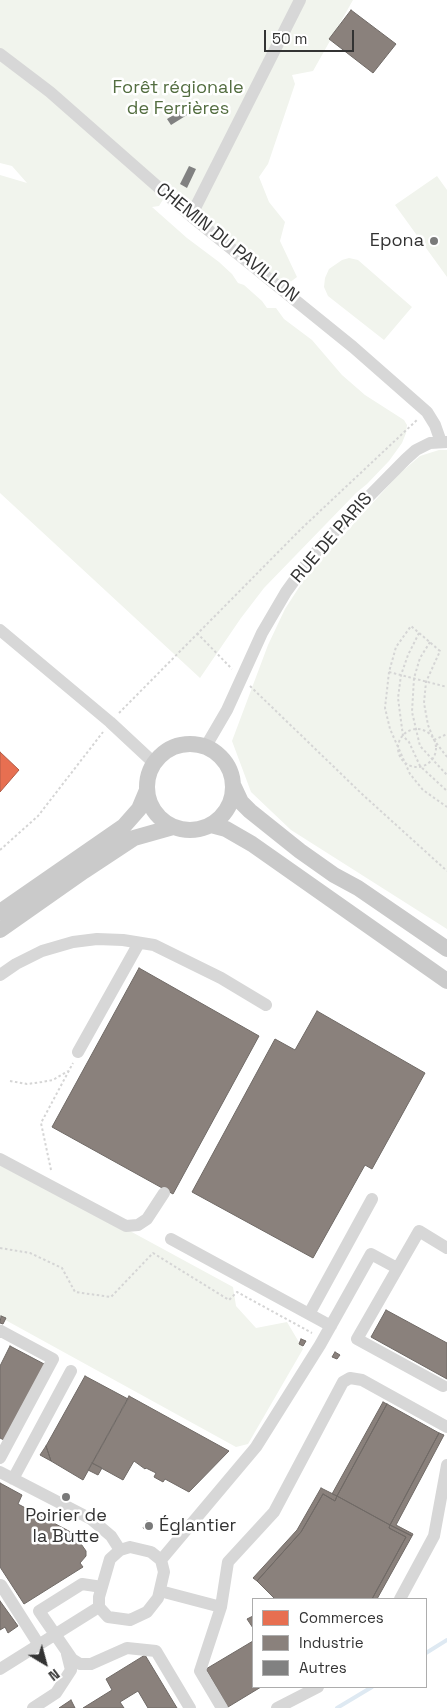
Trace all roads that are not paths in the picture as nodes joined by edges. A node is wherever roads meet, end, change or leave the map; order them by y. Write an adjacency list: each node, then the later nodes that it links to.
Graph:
1 (300, 0): 3 (street)
2 (0, 54): 3 (street, CHEMIN DU PAVILLON)
3 (191, 216): 4 (street, CHEMIN DU PAVILLON)
4 (444, 442): 6 (street, RUE DE PARIS)
5 (0, 630): 7 (street)
6 (206, 746): 7 (main road); 8 (main road)
7 (154, 762): 9 (main road)
8 (234, 788): 10 (main road); 12 (main road)
9 (147, 790): 11 (main road); 13 (main road)
10 (211, 825): 11 (main road); 19 (main road)
11 (173, 827): 14 (main road)
12 (334, 875): 16 (main road); 17 (main road)
13 (0, 912)
14 (0, 930)
15 (139, 943): 18 (street); 20 (street); 21 (street)
16 (447, 949)
17 (447, 960)
18 (0, 975)
19 (447, 981)
20 (266, 1005)
21 (78, 1052)
22 (0, 1159): 23 (street)
23 (164, 1193)
24 (372, 1199): 28 (street)
25 (172, 1239): 28 (street)
26 (447, 1248): 27 (street)
27 (397, 1268): 29 (street); 32 (street)
28 (309, 1314): 29 (street)
29 (330, 1326): 39 (street)
30 (0, 1332): 34 (street)
31 (71, 1371): 37 (street)
32 (443, 1386)
33 (447, 1427): 45 (street)
34 (0, 1458)
35 (447, 1465): 43 (street)
36 (0, 1472): 37 (street)
37 (12, 1479): 38 (street)
38 (120, 1550): 39 (street); 41 (street)
39 (161, 1560): 42 (street)
40 (1, 1585): 47 (street)
41 (102, 1587): 44 (street); 46 (street)
42 (160, 1591): 44 (street); 45 (street)
43 (401, 1598)
44 (99, 1607): 46 (street)
45 (221, 1607): 53 (street)
46 (55, 1635): 47 (street); 48 (street)
47 (39, 1645): 49 (street)
48 (66, 1651): 51 (street); 52 (street)
49 (0, 1669)
50 (316, 1688): 54 (street)
51 (33, 1708)
52 (190, 1708)
53 (222, 1708)
54 (277, 1708)

